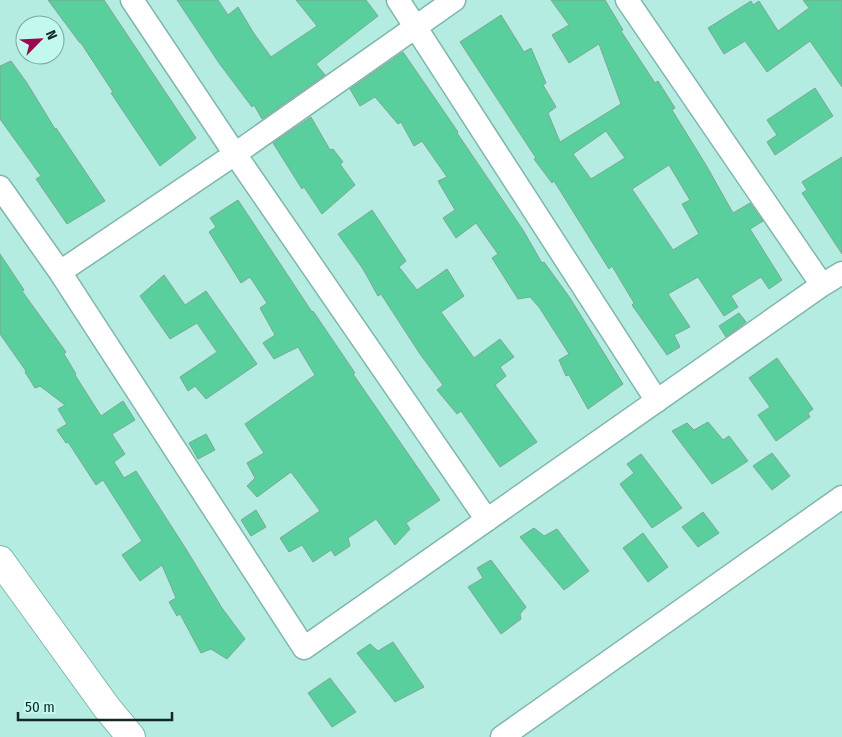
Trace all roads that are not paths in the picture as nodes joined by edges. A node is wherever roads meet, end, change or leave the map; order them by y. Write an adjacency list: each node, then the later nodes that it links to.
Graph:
1 (132, 0): 6 (street)
2 (398, 0): 5 (street)
3 (454, 0): 5 (street)
4 (627, 0): 10 (street)
5 (416, 27): 6 (street); 11 (street)
6 (235, 154): 8 (street); 13 (street)
7 (0, 187): 8 (street)
8 (60, 272): 13 (street)
9 (842, 273): 10 (street)
10 (822, 285): 11 (street)
11 (657, 401): 13 (street)
12 (842, 497): 16 (street)
13 (487, 520)
14 (0, 560): 15 (main road)
15 (131, 737)
16 (502, 737)

